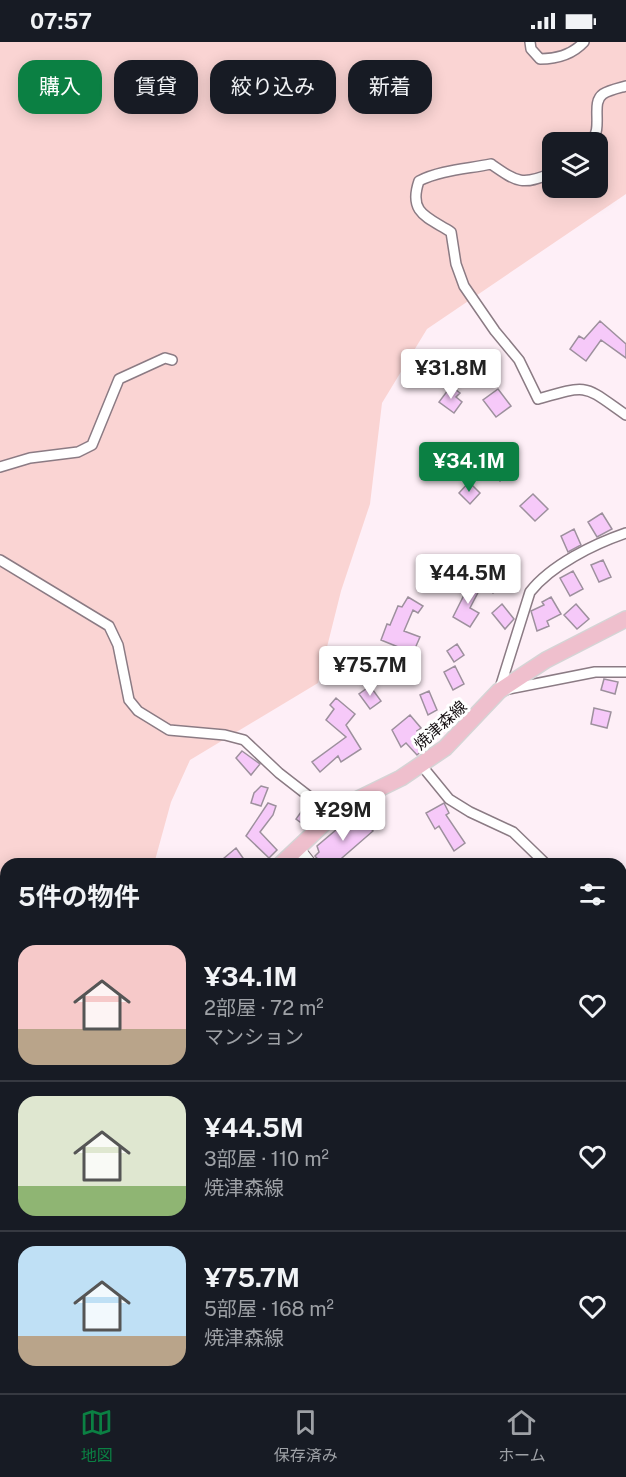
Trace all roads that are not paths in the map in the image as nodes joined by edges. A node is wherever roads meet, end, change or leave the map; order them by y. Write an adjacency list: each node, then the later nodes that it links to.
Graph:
1 (530, 42): 2 (street)
2 (584, 42)
3 (626, 86): 4 (street)
4 (598, 132)
5 (542, 176): 7 (street)
6 (172, 360): 8 (street)
7 (626, 415)
8 (0, 467)
9 (626, 533): 13 (street)
10 (0, 560): 15 (street)
11 (626, 619): 13 (main road, 焼津森線)
12 (626, 672): 13 (street)
13 (499, 691): 14 (main road, 焼津森線)
14 (422, 766): 15 (main road, 焼津森線); 19 (street)
15 (333, 815): 16 (main road, 焼津森線)
16 (298, 850): 17 (main road, 焼津森線); 18 (street)
17 (288, 858)
18 (304, 858)
19 (540, 858)

